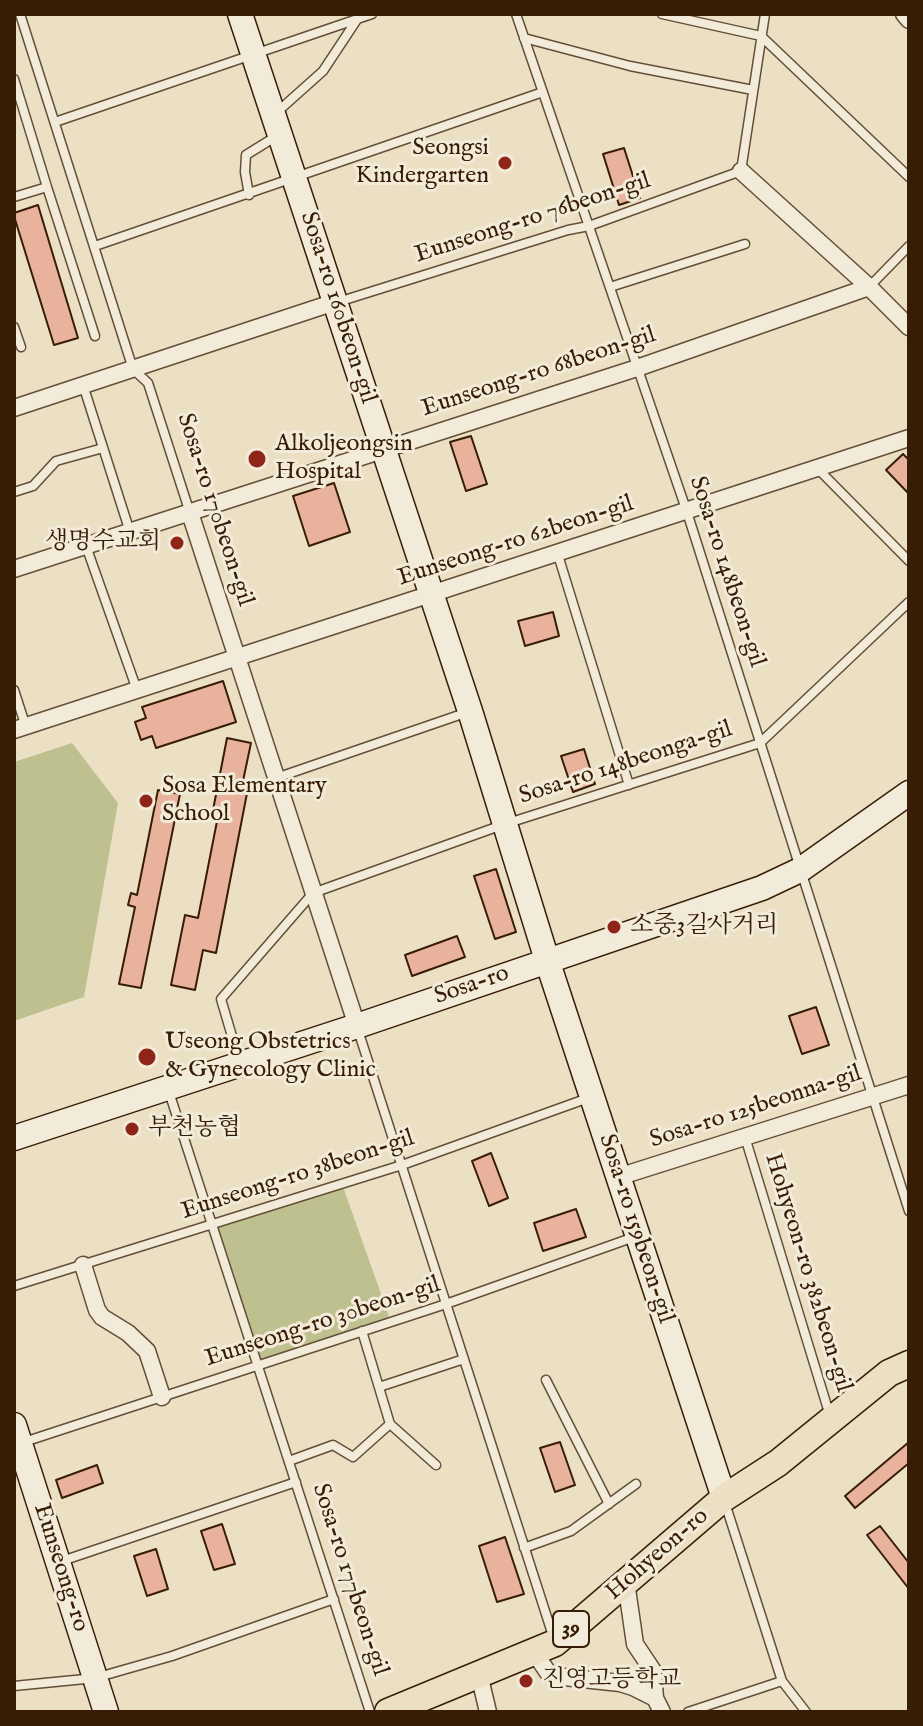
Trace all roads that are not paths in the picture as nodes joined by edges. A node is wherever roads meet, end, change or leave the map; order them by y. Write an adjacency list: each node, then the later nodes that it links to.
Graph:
1 (20, 14): 16 (lane, Sosa-ro 170beon-gil)
2 (240, 14): 12 (street, Sosa-ro 160beon-gil)
3 (372, 14): 8 (lane)
4 (516, 14): 11 (lane, Sosa-ro 148beon-gil)
5 (662, 14): 10 (lane)
6 (765, 14): 10 (lane)
7 (904, 14): 9 (street)
8 (359, 17): 12 (lane); 17 (lane)
9 (909, 20)
10 (761, 36): 14 (lane); 19 (lane)
11 (524, 38): 14 (lane); 15 (lane, Sosa-ro 148beon-gil)
12 (253, 54): 16 (lane); 17 (street, Sosa-ro 160beon-gil)
13 (14, 79): 21 (lane)
14 (753, 90): 18 (lane)
15 (543, 92): 20 (lane); 24 (lane, Sosa-ro 148beon-gil)
16 (55, 122): 26 (lane, Sosa-ro 170beon-gil)
17 (276, 125): 20 (street, Sosa-ro 160beon-gil); 22 (lane)
18 (741, 171): 24 (lane, Eunseong-ro 76beon-gil); 29 (street)
19 (909, 177)
20 (294, 179): 22 (lane, Sosa-ro 160beon-gil); 30 (street, Sosa-ro 160beon-gil)
21 (47, 187): 23 (lane); 33 (lane)
22 (249, 195): 26 (lane, Sosa-ro 160beon-gil)
23 (14, 197)
24 (589, 226): 28 (lane, Sosa-ro 148beon-gil); 30 (lane, Eunseong-ro 76beon-gil)
25 (745, 244): 28 (lane)
26 (95, 246): 36 (lane, Sosa-ro 170beon-gil)
27 (909, 246): 29 (lane)
28 (610, 287): 35 (lane, Sosa-ro 148beon-gil)
29 (869, 287): 32 (street); 35 (street, Eunseong-ro 68beon-gil)
30 (335, 302): 36 (street); 41 (street, Sosa-ro 160beon-gil)
31 (14, 327): 34 (lane)
32 (909, 327)
33 (95, 336)
34 (21, 347)
35 (637, 368): 41 (street, Eunseong-ro 68beon-gil); 44 (lane, Sosa-ro 148beon-gil)
36 (133, 369): 37 (street); 45 (lane, Sosa-ro 170beon-gil)
37 (83, 385): 38 (street); 40 (lane)
38 (14, 408)
39 (909, 438): 42 (street, Eunseong-ro 62beon-gil)
40 (103, 448): 43 (lane); 46 (lane)
41 (383, 448): 45 (street, Eunseong-ro 68beon-gil); 51 (street, Sosa-ro 160beon-gil)
42 (817, 469): 44 (street, Eunseong-ro 62beon-gil); 49 (lane)
43 (14, 492)
44 (687, 512): 48 (street, Eunseong-ro 62beon-gil); 58 (lane, Sosa-ro 148beon-gil)
45 (190, 513): 46 (street, Eunseong-ro 68beon-gil); 53 (street, Sosa-ro 170beon-gil)
46 (130, 532): 47 (street, Eunseong-ro 68beon-gil)
47 (86, 546): 50 (street, Eunseong-ro 68beon-gil); 55 (lane)
48 (558, 555): 51 (street, Eunseong-ro 62beon-gil); 60 (lane)
49 (909, 561)
50 (14, 569)
51 (431, 595): 53 (street, Eunseong-ro 62beon-gil); 56 (street, Sosa-ro 160beon-gil)
52 (909, 602): 58 (lane)
53 (236, 658): 55 (street, Eunseong-ro 62beon-gil); 59 (street, Sosa-ro 170beon-gil)
54 (14, 690): 57 (lane)
55 (137, 691): 57 (street, Eunseong-ro 62beon-gil)
56 (470, 711): 59 (lane); 62 (street, Sosa-ro 160beon-gil)
57 (20, 729)
58 (760, 743): 60 (lane, Sosa-ro 148beonga-gil); 63 (lane, Sosa-ro 148beon-gil)
59 (276, 778): 64 (street, Sosa-ro 170beon-gil)
60 (629, 785): 62 (lane, Sosa-ro 148beonga-gil)
61 (909, 793): 63 (street, Sosa-ro)
62 (505, 824): 64 (lane, Sosa-ro 148beonga-gil); 65 (street, Sosa-ro 160beon-gil)
63 (800, 870): 65 (street, Sosa-ro); 70 (lane, Sosa-ro 148beon-gil)
64 (313, 893): 66 (street, Sosa-ro 170beon-gil); 67 (lane)
65 (547, 960): 66 (street, Sosa-ro); 71 (street, Sosa-ro 159beon-gil)
66 (357, 1026): 67 (street, Sosa-ro); 74 (lane)
67 (240, 1064): 69 (street, Sosa-ro)
68 (909, 1085): 70 (street, Sosa-ro 125beonna-gil)
69 (168, 1088): 73 (street, Sosa-ro); 77 (lane, Sosa-ro 177beon-gil)
70 (872, 1096): 72 (street, Sosa-ro 125beonna-gil); 76 (lane, Sosa-ro 148beon-gil)
71 (592, 1097): 74 (lane, Eunseong-ro 38beon-gil); 75 (street, Sosa-ro 159beon-gil)
72 (745, 1137): 75 (street, Sosa-ro 125beonna-gil); 89 (lane, Hohyeon-ro 382beon-gil)
73 (14, 1138)
74 (402, 1165): 77 (lane, Eunseong-ro 38beon-gil); 81 (lane)
75 (618, 1177): 78 (street, Sosa-ro 159beon-gil)
76 (909, 1211)
77 (212, 1225): 79 (lane, Eunseong-ro 38beon-gil); 85 (lane, Sosa-ro 177beon-gil)
78 (638, 1236): 81 (lane, Eunseong-ro 30beon-gil); 96 (street, Sosa-ro 159beon-gil)
79 (83, 1265): 80 (lane, Eunseong-ro 38beon-gil); 88 (street)
80 (14, 1286)
81 (446, 1304): 82 (lane, Eunseong-ro 30beon-gil); 83 (lane)
82 (362, 1331): 85 (lane, Eunseong-ro 30beon-gil); 87 (lane)
83 (464, 1359): 87 (lane); 98 (lane)
84 (909, 1364): 89 (main road, Hohyeon-ro / 39)
85 (258, 1366): 88 (lane, Eunseong-ro 30beon-gil); 92 (lane, Sosa-ro 177beon-gil)
86 (546, 1380): 97 (lane)
87 (379, 1387): 90 (lane)
88 (162, 1397): 91 (lane, Eunseong-ro 30beon-gil)
89 (831, 1420): 96 (main road, Hohyeon-ro / 39)
90 (390, 1424): 92 (lane, Sosa-ro 177beon-gil); 93 (lane)
91 (16, 1438): 99 (street, Eunseong-ro)
92 (289, 1461): 94 (lane, Sosa-ro 177beon-gil)
93 (436, 1465)
94 (296, 1482): 99 (lane); 101 (lane, Sosa-ro 177beon-gil)
95 (636, 1484): 97 (lane)
96 (724, 1498): 100 (main road, Hohyeon-ro / 39); 105 (lane)
97 (609, 1504): 98 (lane)
98 (524, 1548): 102 (lane)
99 (58, 1562): 104 (street, Eunseong-ro)
100 (626, 1582): 102 (main road, Hohyeon-ro / 39); 107 (street)
101 (334, 1599): 104 (lane); 110 (lane, Sosa-ro 177beon-gil)
102 (545, 1647): 103 (main road, Hohyeon-ro / 39); 107 (street)
103 (479, 1674): 108 (main road, Hohyeon-ro / 39); 111 (street)
104 (95, 1678): 106 (lane); 109 (street, Eunseong-ro)
105 (782, 1681): 112 (lane); 113 (lane)
106 (14, 1686)
107 (658, 1705)
108 (399, 1710)
109 (106, 1712)
110 (370, 1712)
111 (488, 1712)
112 (688, 1712)
113 (806, 1712)

